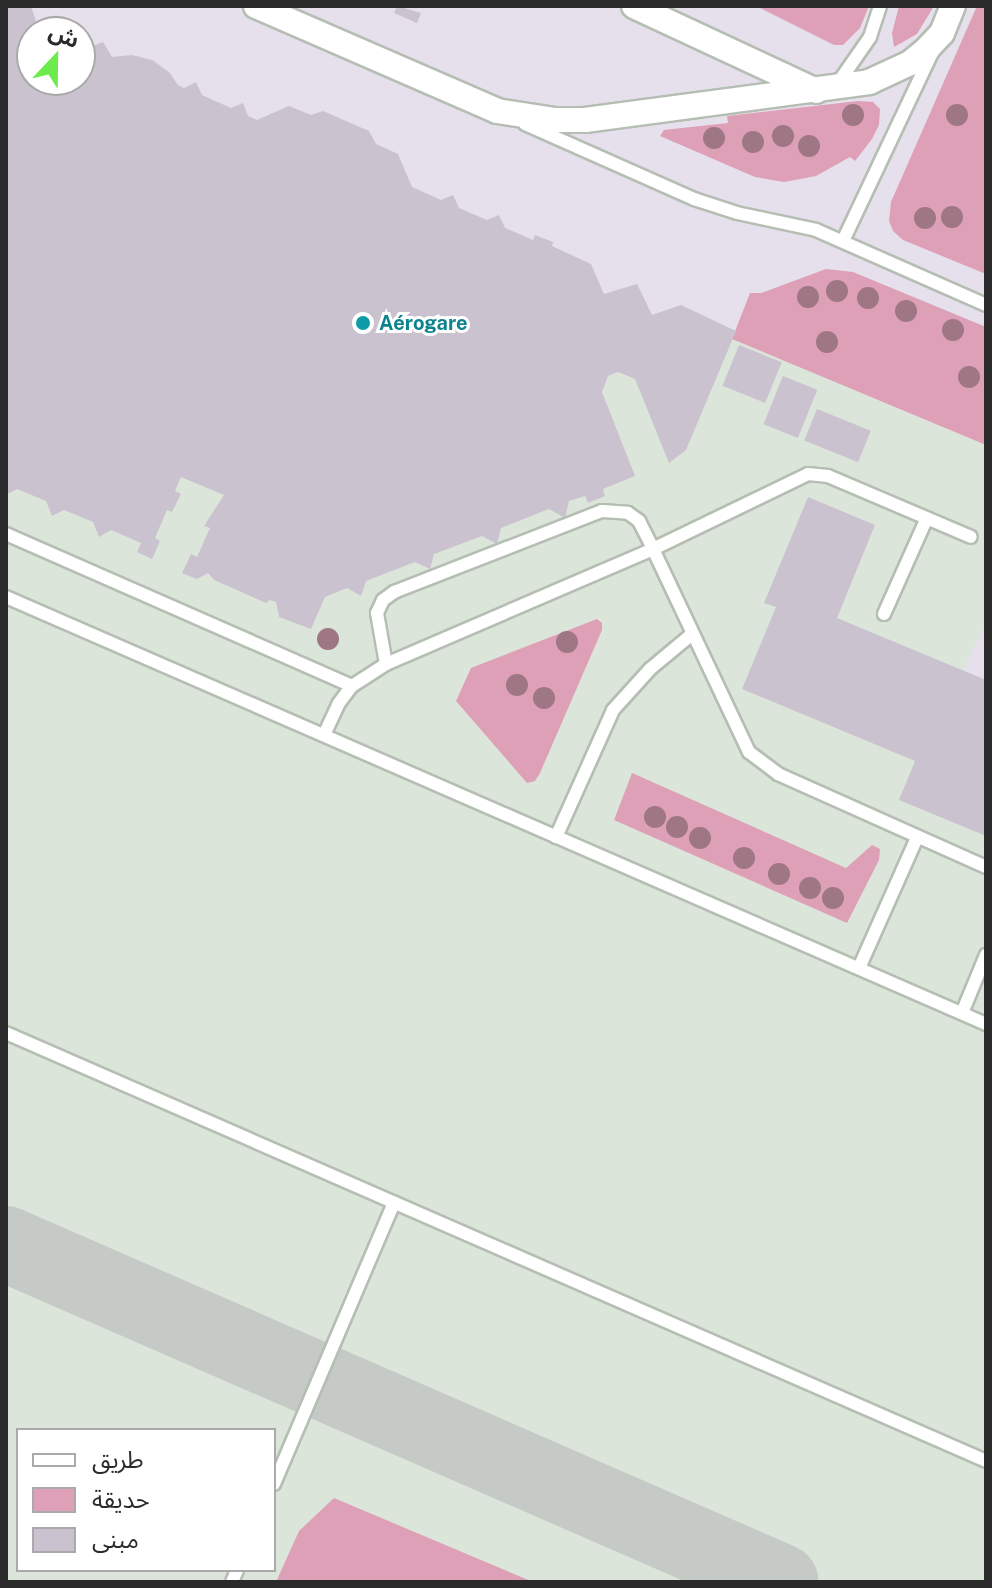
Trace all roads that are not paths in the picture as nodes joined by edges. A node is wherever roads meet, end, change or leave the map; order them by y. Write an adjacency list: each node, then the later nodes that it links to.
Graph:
1 (256, 6): 7 (street)
2 (634, 6): 6 (street)
3 (880, 6): 6 (lane)
4 (953, 6): 5 (street)
5 (942, 33): 6 (street); 8 (lane)
6 (825, 90): 7 (street)
7 (497, 111): 8 (lane)
8 (843, 241): 9 (lane)
9 (986, 305)
10 (927, 518): 12 (lane); 13 (lane); 15 (lane)
11 (6, 534): 18 (lane)
12 (971, 537)
13 (653, 549): 16 (lane); 17 (lane); 17 (lane)
14 (6, 597): 19 (lane)
15 (884, 614)
16 (691, 635): 20 (lane); 21 (lane)
17 (386, 664): 18 (lane)
18 (352, 686): 19 (lane)
19 (324, 735): 20 (lane)
20 (556, 837): 24 (lane)
21 (917, 838): 22 (lane); 24 (lane)
22 (986, 867)
23 (986, 955): 25 (lane)
24 (859, 968): 25 (lane)
25 (962, 1013): 26 (lane)
26 (986, 1024)
27 (6, 1033): 28 (lane)
28 (394, 1203): 29 (lane); 30 (lane)
29 (986, 1461)
30 (276, 1479)

